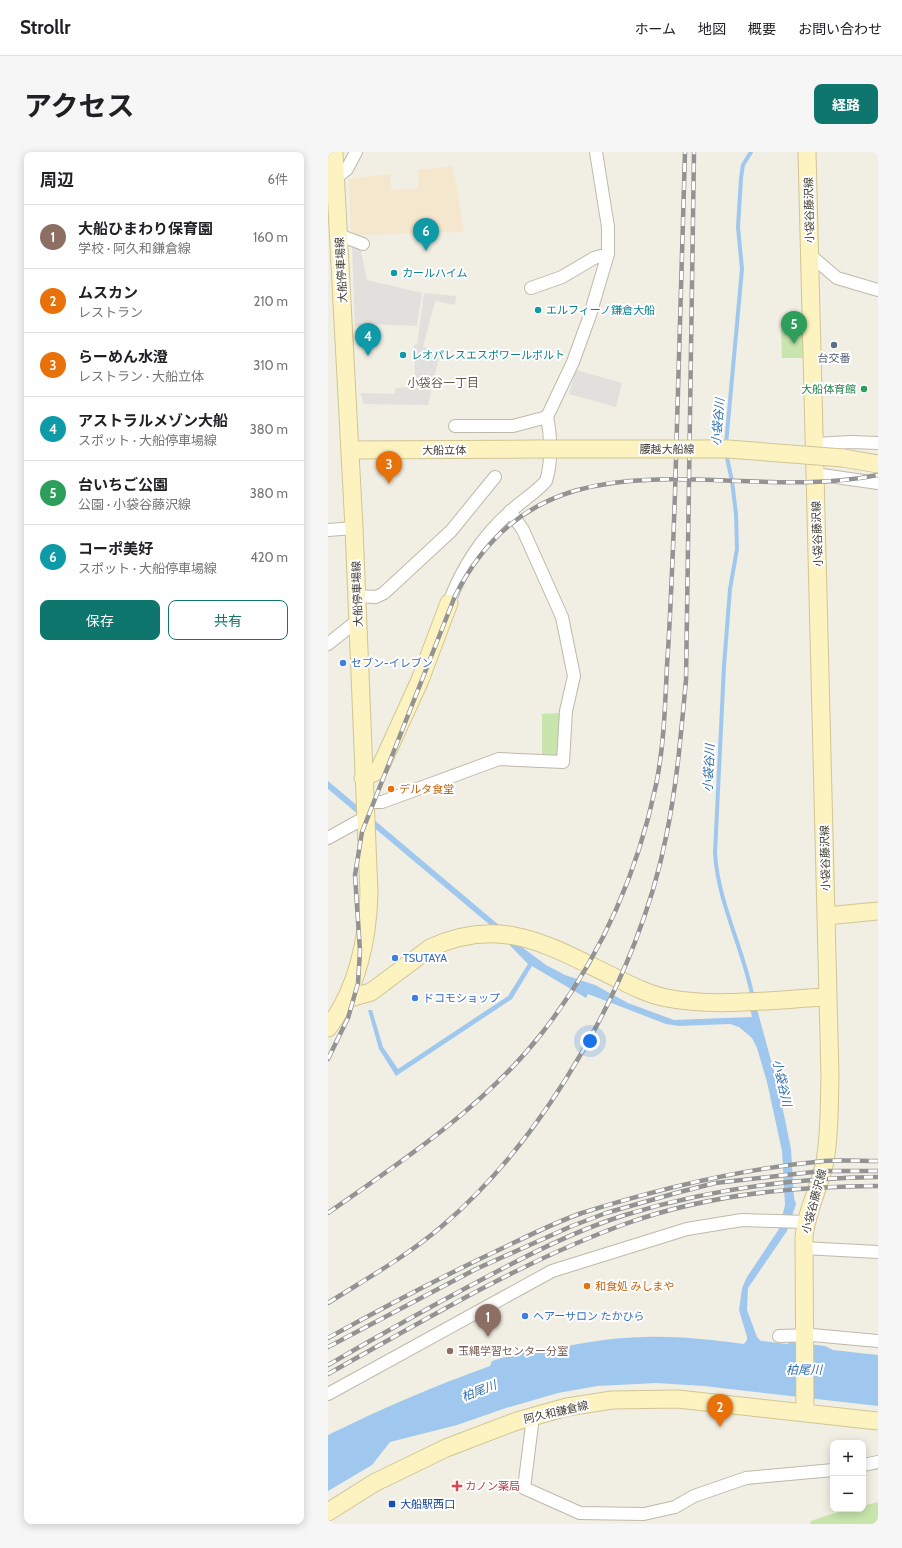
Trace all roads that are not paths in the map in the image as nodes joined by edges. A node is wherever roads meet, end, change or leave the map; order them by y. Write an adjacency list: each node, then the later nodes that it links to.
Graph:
1 (334, 152): 5 (main road, 大船停車場線)
2 (356, 152): 5 (street)
3 (596, 152): 8 (street)
4 (807, 152): 9 (main road, 小袋谷藤沢線)
5 (332, 181): 6 (main road, 大船停車場線)
6 (339, 235): 7 (street); 17 (main road, 大船停車場線)
7 (363, 244)
8 (608, 254): 10 (street); 12 (street)
9 (810, 255): 11 (street); 15 (main road, 小袋谷藤沢線)
10 (531, 288)
11 (878, 290)
12 (547, 417): 13 (street); 22 (street)
13 (455, 426)
14 (878, 443): 15 (street)
15 (814, 444): 19 (main road, 小袋谷藤沢線)
16 (538, 449): 17 (main road, 大船立体); 18 (main road, 腰越大船線, bridge)
17 (350, 450): 23 (main road, 大船停車場線)
18 (878, 464)
19 (815, 474): 21 (street); 33 (main road, 小袋谷藤沢線)
20 (495, 477): 25 (street)
21 (878, 483)
22 (510, 511): 26 (street); 30 (street)
23 (354, 528): 24 (street); 25 (main road, 大船停車場線)
24 (328, 530)
25 (357, 596): 27 (main road, 大船停車場線)
26 (449, 603): 29 (main road)
27 (358, 620): 28 (street); 29 (main road, 大船停車場線)
28 (328, 644)
29 (364, 778): 30 (main road, 大船停車場線)
30 (364, 815): 31 (street); 35 (main road, 大船停車場線)
31 (328, 838)
32 (878, 911): 33 (main road)
33 (826, 916): 34 (main road, 小袋谷藤沢線)
34 (828, 997): 35 (main road); 37 (main road, 小袋谷藤沢線)
35 (346, 999): 36 (main road, 大船停車場線)
36 (328, 1028)
37 (800, 1221): 38 (main road, 小袋谷藤沢線); 43 (street)
38 (804, 1248): 39 (street); 41 (main road, 小袋谷藤沢線)
39 (878, 1252)
40 (779, 1336): 41 (street)
41 (804, 1336): 42 (street); 44 (main road, 小袋谷藤沢線)
42 (878, 1341)
43 (328, 1394)
44 (805, 1413): 45 (main road, 阿久和鎌倉線); 46 (main road)
45 (533, 1417): 50 (main road, 阿久和鎌倉線); 51 (street)
46 (878, 1421)
47 (878, 1462): 48 (street)
48 (866, 1464)
49 (830, 1470): 51 (street)
50 (328, 1512)
51 (578, 1519)

